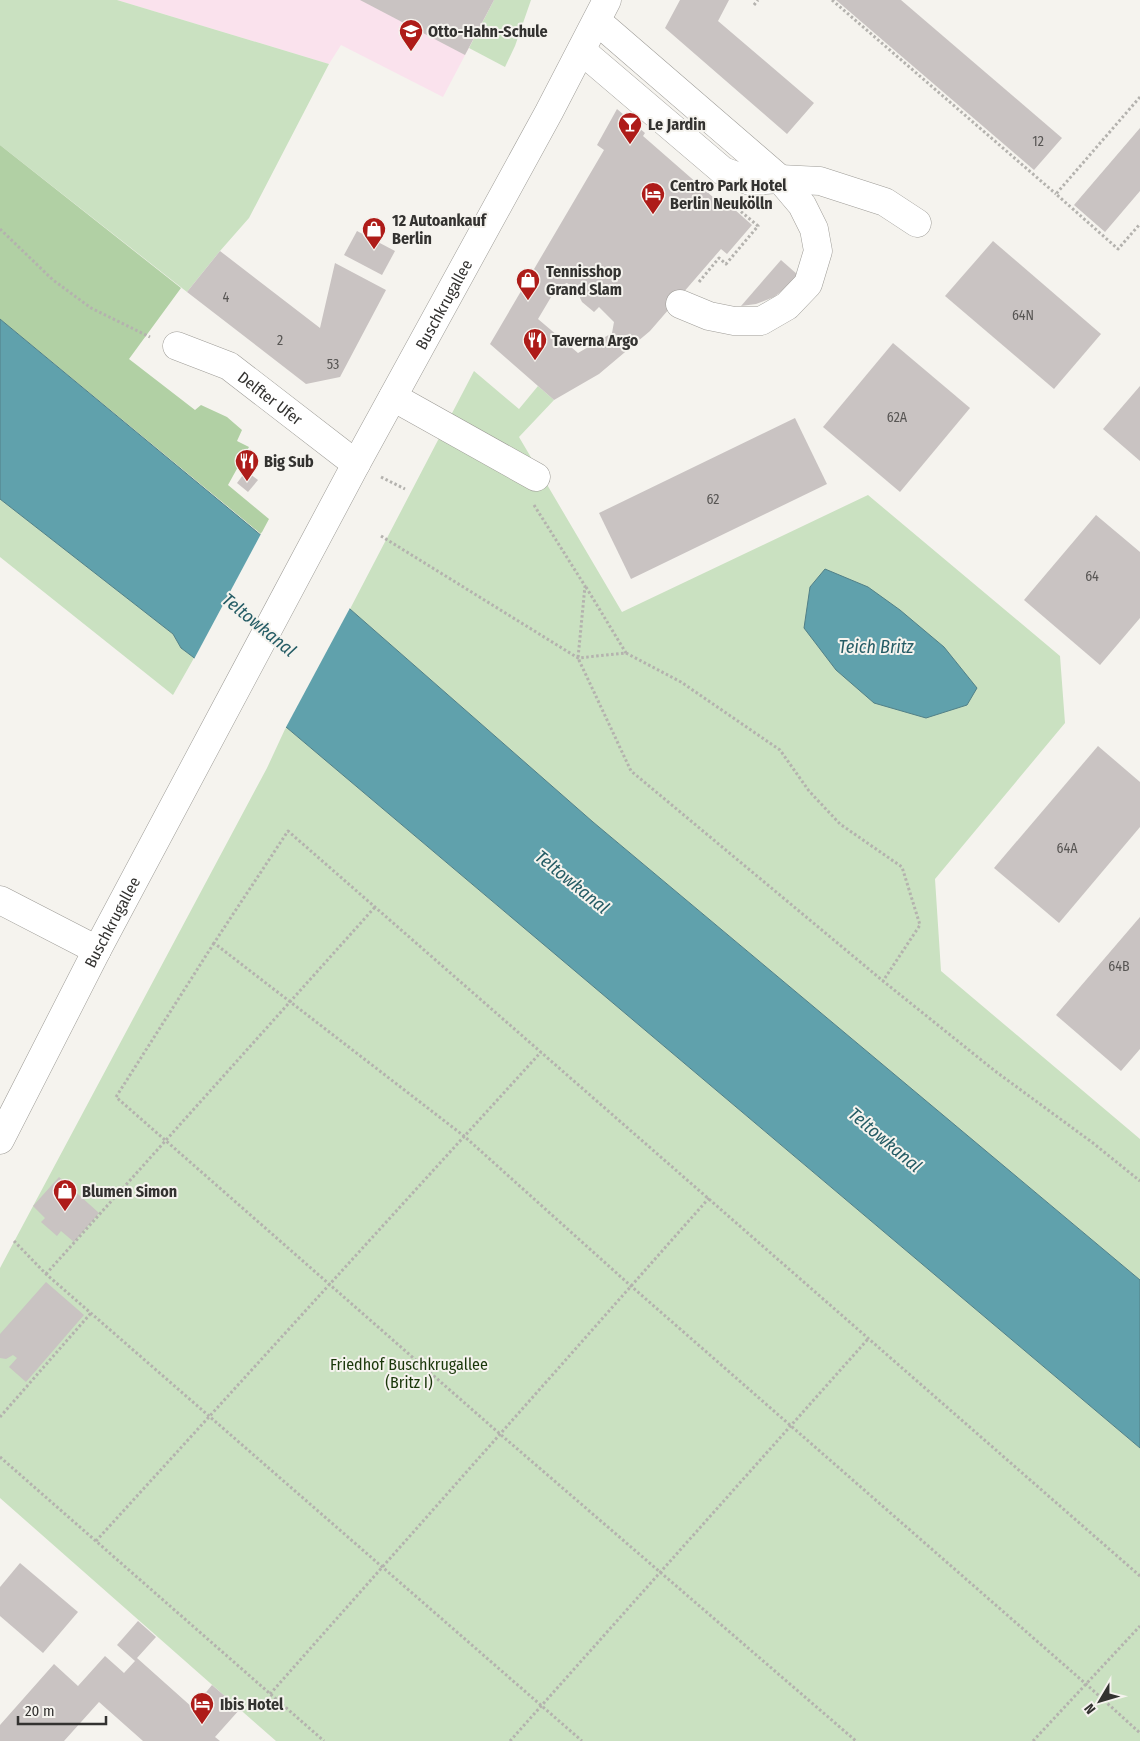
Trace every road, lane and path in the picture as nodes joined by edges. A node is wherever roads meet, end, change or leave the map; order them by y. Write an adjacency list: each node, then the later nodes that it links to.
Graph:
1 (758, 0): 3 (path)
2 (832, 0): 8 (path)
3 (754, 5)
4 (602, 10): 5 (main road, Buschkrugallee); 7 (main road)
5 (582, 51): 7 (main road); 15 (main road, Buschkrugallee)
6 (1140, 97): 8 (path)
7 (780, 179): 10 (main road); 13 (main road)
8 (1056, 194): 11 (path)
9 (737, 208): 13 (path)
10 (917, 223)
11 (1140, 224)
12 (0, 229): 14 (path)
13 (680, 304)
14 (177, 346): 16 (main road, Delfter Ufer)
15 (393, 397): 16 (main road, Buschkrugallee); 17 (main road)
16 (356, 464): 25 (main road, Buschkrugallee)
17 (533, 488): 19 (path)
18 (381, 536): 21 (path)
19 (585, 586): 20 (path); 21 (path)
20 (626, 653): 21 (path); 26 (path)
21 (578, 658): 26 (path)
22 (0, 900): 25 (main road)
23 (375, 906): 24 (path); 27 (path); 28 (path)
24 (214, 943): 27 (path); 31 (path)
25 (96, 950): 30 (main road, Buschkrugallee)
26 (883, 981): 32 (path)
27 (290, 1002): 29 (path); 31 (path)
28 (541, 1052): 29 (path); 33 (path)
29 (464, 1136): 36 (path); 37 (path)
30 (0, 1140)
31 (166, 1140): 35 (path); 36 (path)
32 (1140, 1181)
33 (709, 1198): 37 (path); 39 (path)
34 (14, 1241): 35 (path)
35 (46, 1274): 38 (path)
36 (329, 1285): 40 (path); 43 (path)
37 (631, 1286): 42 (path); 43 (path)
38 (91, 1313): 40 (path); 41 (path)
39 (868, 1339): 42 (path); 48 (path)
40 (210, 1416): 45 (path); 46 (path)
41 (0, 1417)
42 (791, 1426): 47 (path); 50 (path)
43 (500, 1434): 46 (path); 47 (path)
44 (0, 1457): 45 (path)
45 (96, 1541): 51 (path)
46 (382, 1567): 51 (path); 52 (path)
47 (660, 1572): 52 (path); 57 (path)
48 (1140, 1576)
49 (1140, 1626): 50 (path)
50 (1086, 1684): 53 (path); 58 (path)
51 (270, 1694): 54 (path)
52 (542, 1706): 55 (path); 56 (path)
53 (1140, 1734)
54 (324, 1741)
55 (510, 1741)
56 (582, 1741)
57 (856, 1741)
58 (1033, 1741)

